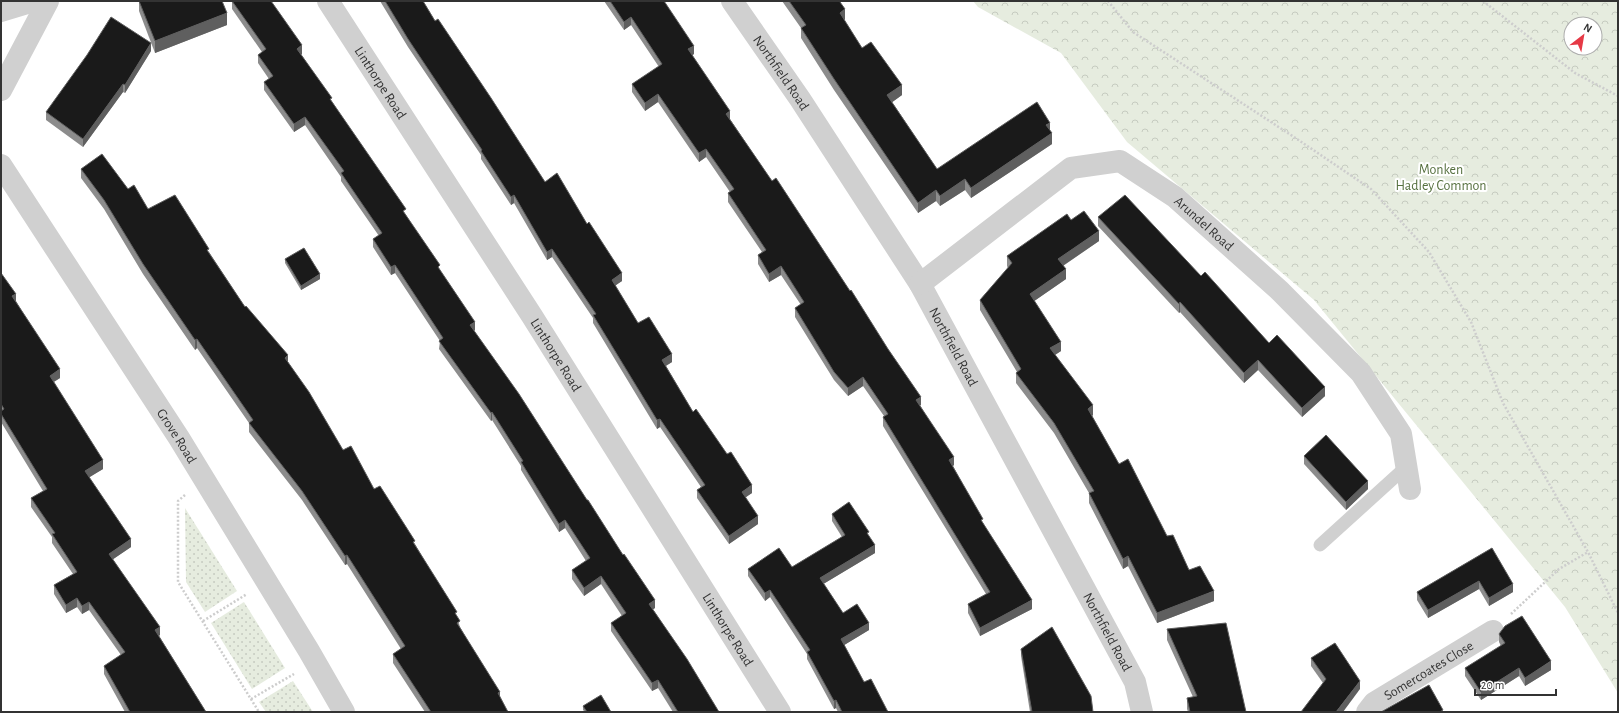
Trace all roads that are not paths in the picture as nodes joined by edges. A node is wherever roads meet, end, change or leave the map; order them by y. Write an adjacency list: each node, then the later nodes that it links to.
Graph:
1 (34, 1): 5 (street)
2 (48, 1): 6 (street)
3 (328, 1): 14 (street, Linthorpe Road)
4 (732, 1): 8 (street, Northfield Road)
5 (1, 11)
6 (1, 90)
7 (1, 165): 13 (street, Grove Road)
8 (920, 284): 9 (street, Arundel Road); 15 (street, Northfield Road)
9 (1406, 467): 10 (street, Arundel Road); 11 (lane)
10 (1410, 489)
11 (1320, 545)
12 (1493, 631): 16 (street, Somercoates Close)
13 (344, 712)
14 (780, 712)
15 (1142, 712)
16 (1367, 712)

